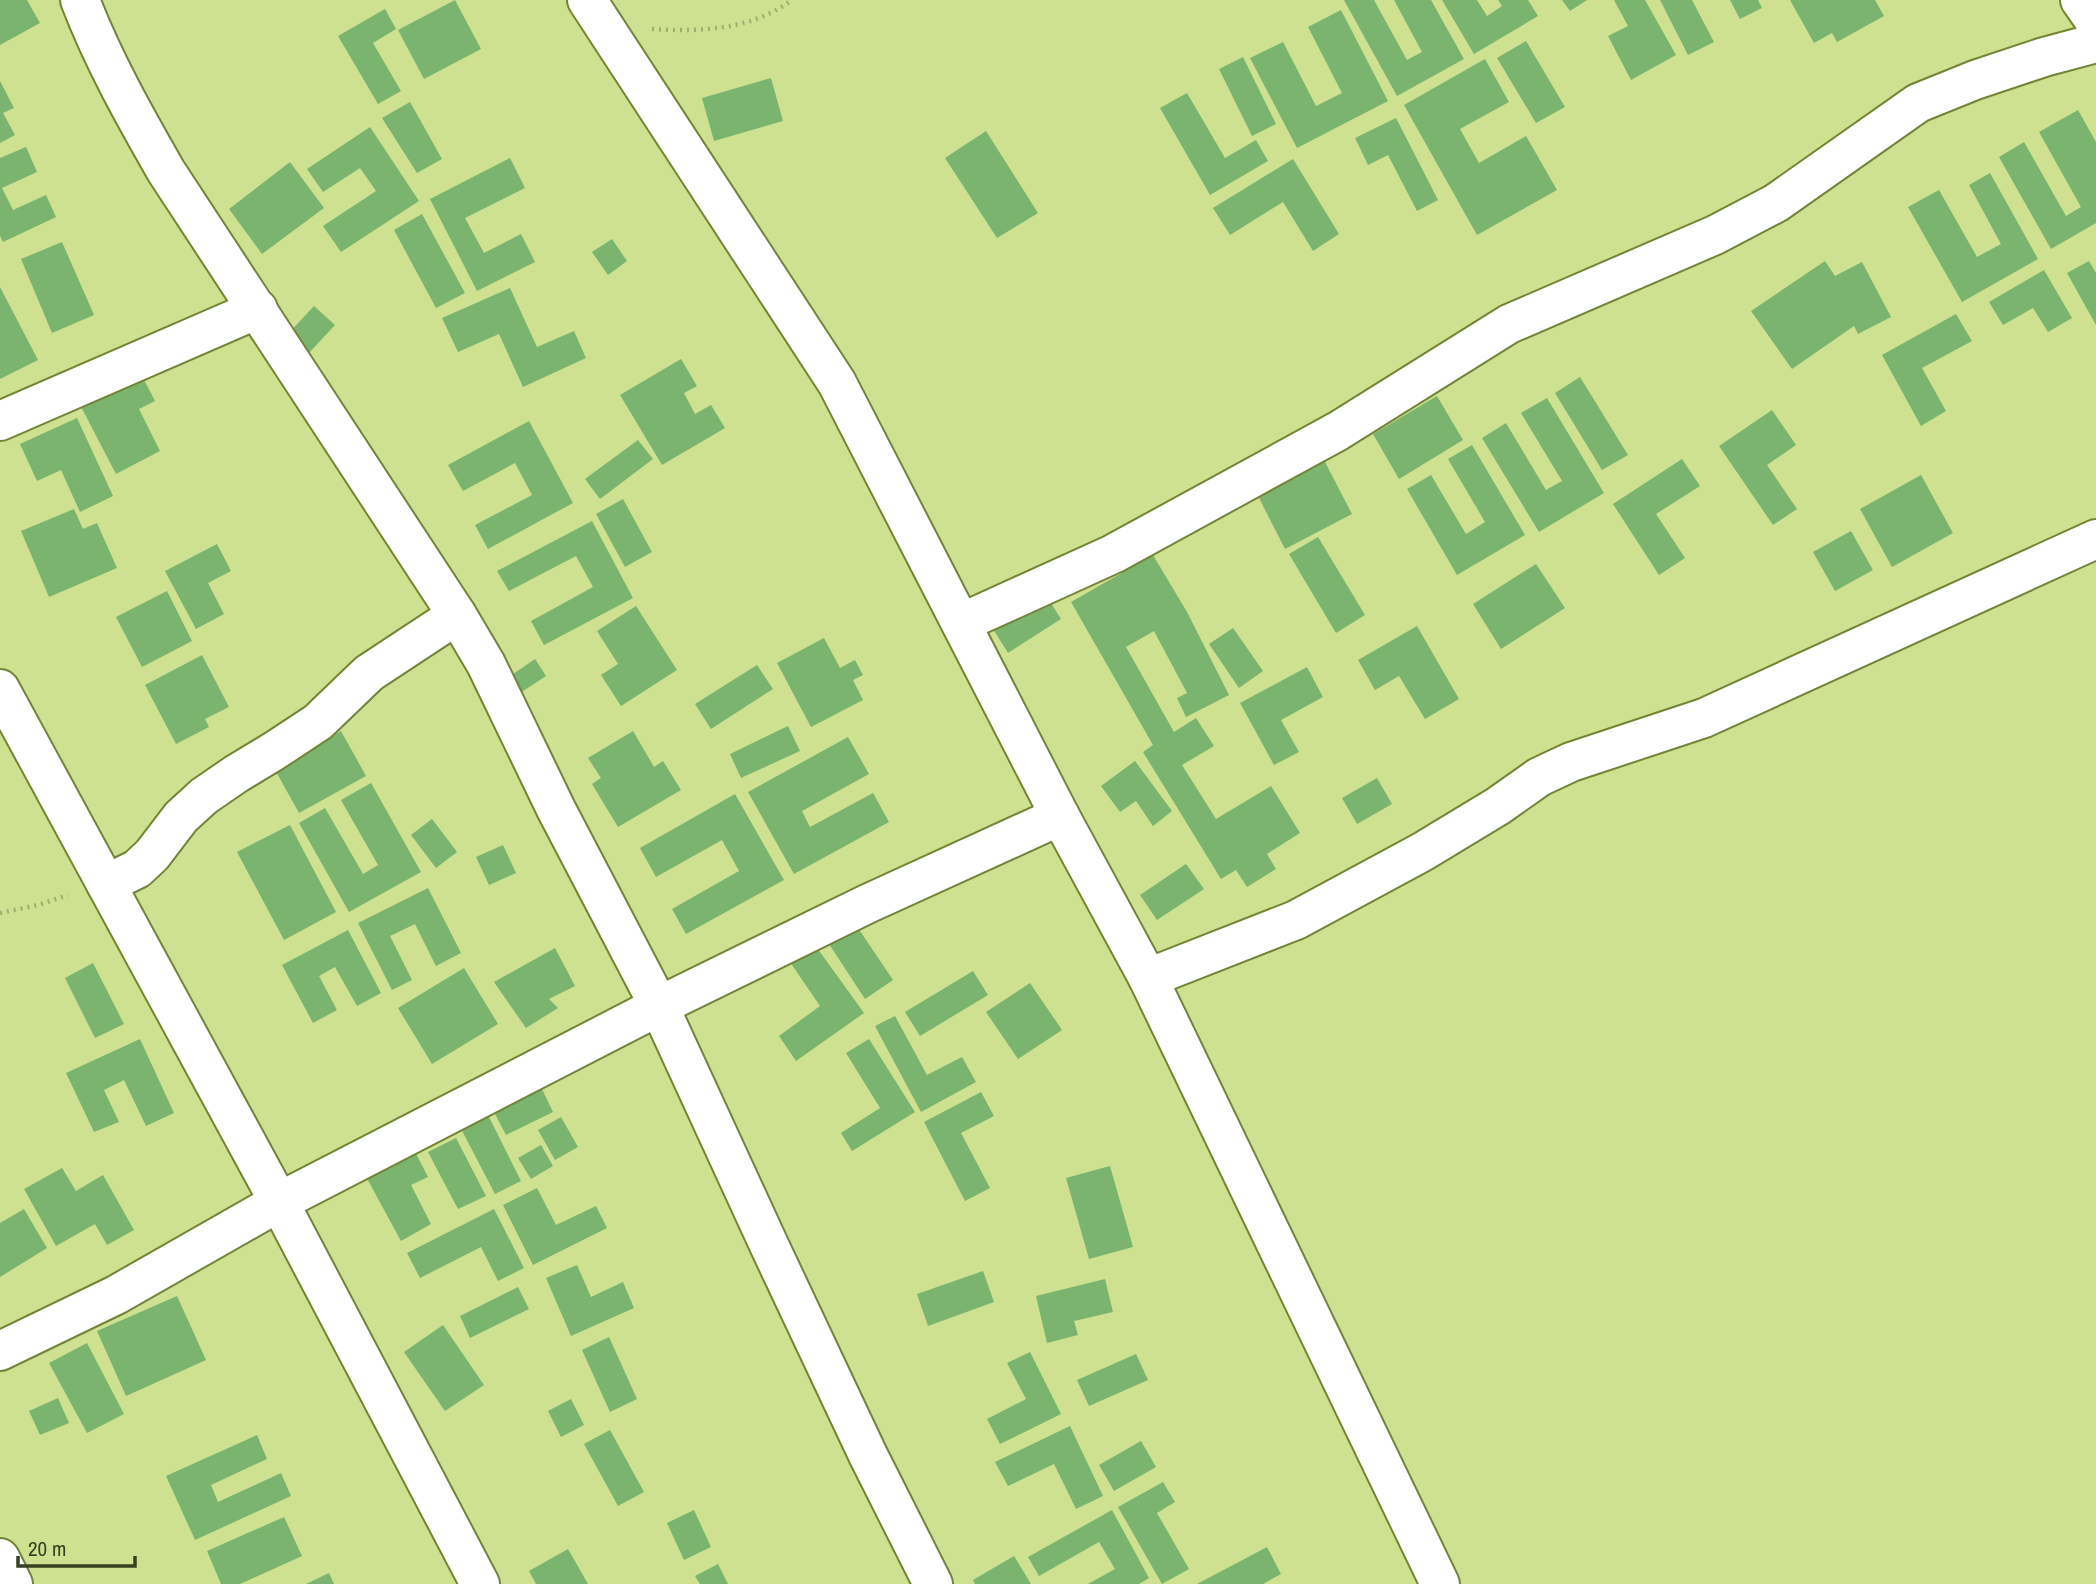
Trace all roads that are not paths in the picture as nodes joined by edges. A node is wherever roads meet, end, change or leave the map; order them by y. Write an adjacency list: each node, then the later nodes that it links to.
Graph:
1 (80, 0): 6 (street)
2 (2080, 0): 4 (street)
3 (594, 9): 10 (street)
4 (2096, 23)
5 (2096, 43): 10 (street)
6 (258, 309): 7 (street); 9 (street)
7 (0, 421)
8 (2096, 539): 14 (street)
9 (457, 615): 13 (street); 15 (street)
10 (961, 623): 12 (street)
11 (0, 689): 13 (street)
12 (1060, 816): 14 (street); 15 (street)
13 (106, 884): 16 (street)
14 (1148, 978): 22 (street)
15 (659, 1006): 16 (street); 21 (street)
16 (279, 1202): 17 (street); 20 (street)
17 (0, 1351)
18 (0, 1558): 19 (street)
19 (13, 1584)
20 (480, 1584)
21 (933, 1584)
22 (1440, 1584)

